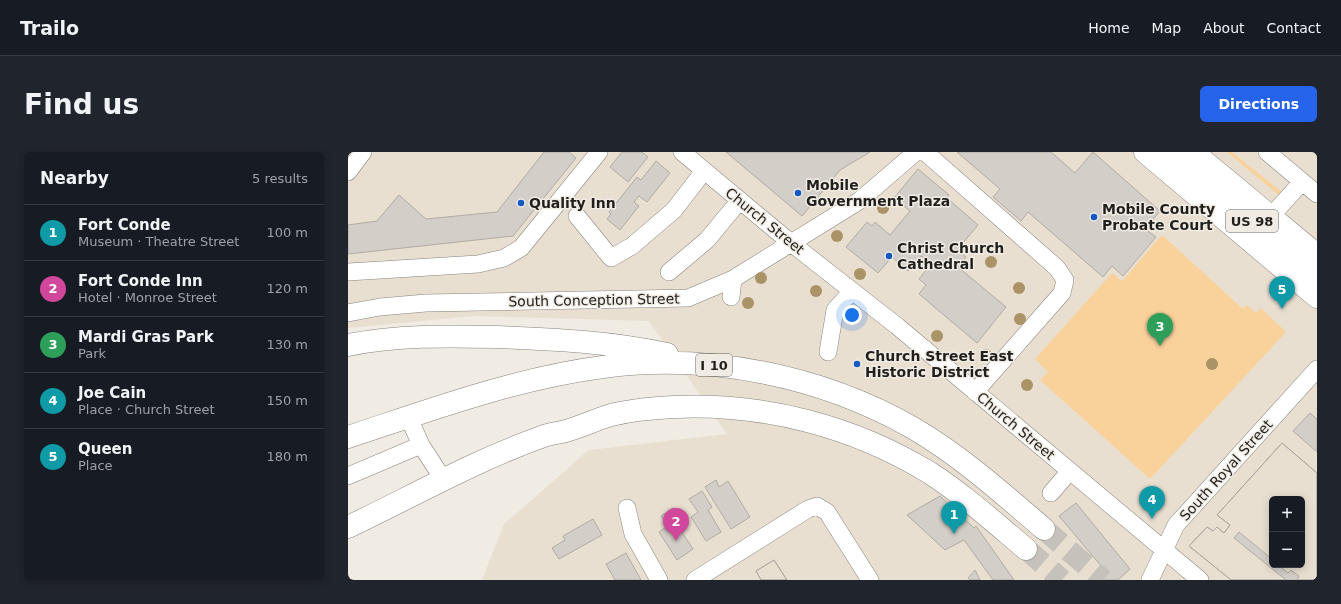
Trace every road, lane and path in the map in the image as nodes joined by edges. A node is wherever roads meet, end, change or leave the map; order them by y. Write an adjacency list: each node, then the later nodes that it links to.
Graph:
1 (363, 152): 11 (street)
2 (599, 152): 19 (street)
3 (682, 152): 10 (street, Church Street)
4 (916, 152): 17 (street, South Conception Street)
5 (925, 152): 31 (street)
6 (1145, 152): 25 (main road)
7 (1162, 152): 9 (main road, US 98)
8 (1267, 152): 12 (street)
9 (1184, 157): 16 (main road); 21 (main road, US 98)
10 (704, 170): 14 (street, Church Street); 15 (street)
11 (348, 172)
12 (1302, 182): 13 (street); 16 (street)
13 (1317, 194)
14 (740, 200): 17 (street, Church Street); 20 (street)
15 (577, 216)
16 (1271, 216): 18 (main road)
17 (791, 243): 22 (street, South Conception Street); 23 (street, Church Street)
18 (1317, 255)
19 (348, 272)
20 (669, 272)
21 (1317, 275)
22 (733, 279): 24 (street); 26 (street, South Conception Street)
23 (852, 290): 28 (street); 31 (street, Church Street)
24 (731, 297)
25 (1317, 297)
26 (348, 313)
27 (348, 345): 29 (main road)
28 (828, 352)
29 (720, 366): 32 (main road, I 10); 41 (main road, I 10)
30 (1317, 369): 43 (street, South Royal Street)
31 (975, 392): 35 (street, Church Street)
32 (409, 418): 33 (main road, I 10); 34 (street)
33 (348, 436)
34 (421, 445): 36 (street); 37 (street)
35 (1070, 471): 38 (street); 43 (street, Church Street)
36 (348, 476)
37 (444, 479): 40 (main road); 42 (main road)
38 (1050, 493)
39 (627, 508): 44 (street)
40 (356, 523)
41 (1044, 529)
42 (1026, 549)
43 (1164, 550): 47 (street, South Royal Street); 48 (street, Church Street)
44 (659, 580)
45 (695, 580): 46 (street)
46 (870, 580)
47 (1150, 580)
48 (1200, 580)

